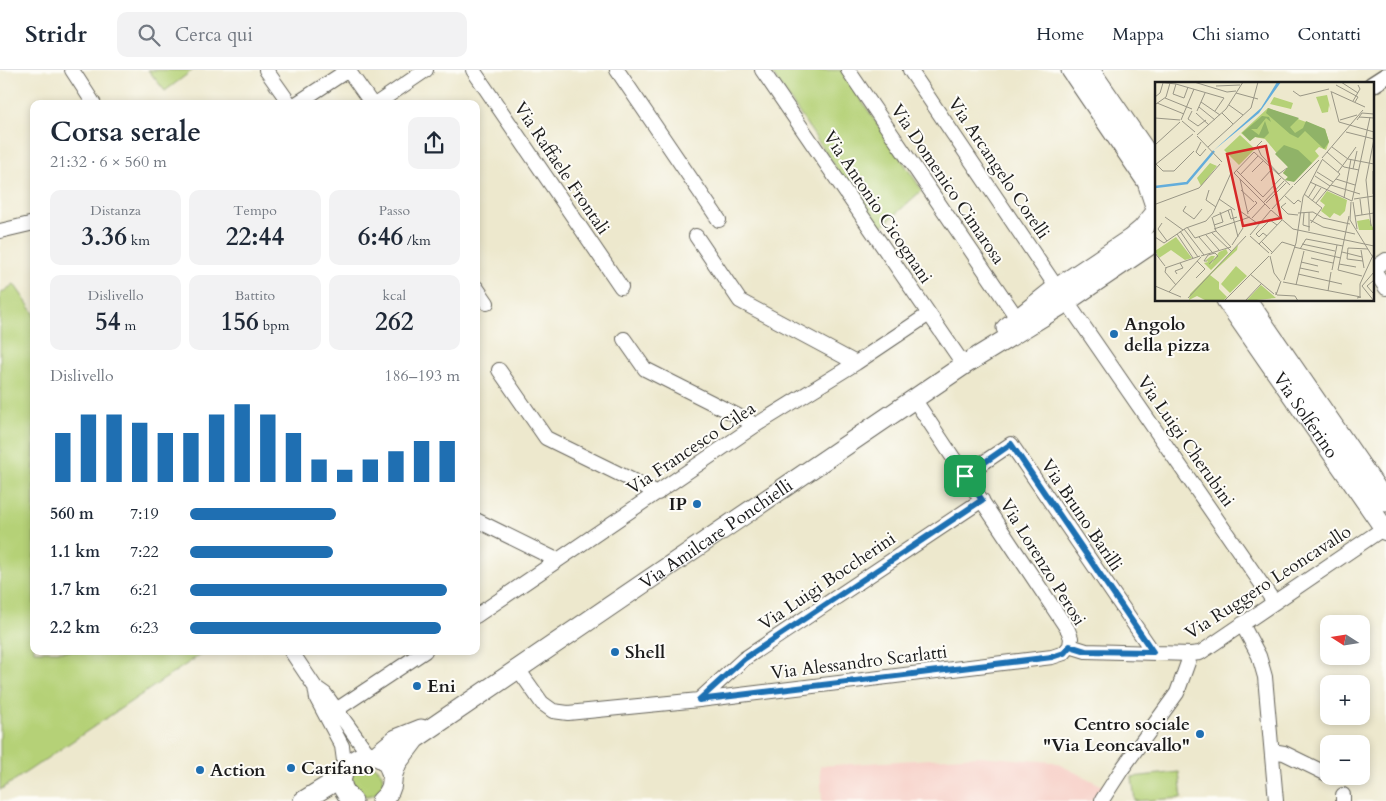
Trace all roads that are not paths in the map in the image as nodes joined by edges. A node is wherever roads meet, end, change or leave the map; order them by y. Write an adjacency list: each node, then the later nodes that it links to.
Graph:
1 (72, 70): 14 (street)
2 (266, 70): 15 (street)
3 (348, 70): 16 (street); 17 (street)
4 (426, 70): 18 (street)
5 (473, 70): 30 (street, Via Raffaele Frontali)
6 (617, 70): 22 (street)
7 (762, 70): 37 (street, Via Antonio Cicognani)
8 (848, 70): 38 (street, Via Domenico Cimarosa)
9 (910, 70): 33 (street, Via Arcangelo Corelli)
10 (1071, 70): 20 (main road)
11 (1090, 70): 19 (main road)
12 (1386, 76): 13 (street)
13 (1374, 84)
14 (91, 100)
15 (287, 100)
16 (302, 100)
17 (369, 100)
18 (382, 100)
19 (1155, 165)
20 (1155, 210)
21 (1155, 214): 33 (main road, Via Amilcare Ponchielli)
22 (719, 220)
23 (30, 224): 24 (street)
24 (0, 231)
25 (696, 236): 40 (street)
26 (1155, 242): 33 (main road, Via Amilcare Ponchielli)
27 (1386, 260): 28 (street)
28 (1374, 268)
29 (1374, 270): 31 (street)
30 (621, 287)
31 (1386, 288)
32 (480, 293): 36 (street)
33 (1062, 295): 38 (main road, Via Amilcare Ponchielli); 41 (main road, Via Amilcare Ponchielli); 52 (street, Via Luigi Cherubini)
34 (1227, 301): 50 (main road, Via Solferino)
35 (1248, 301): 48 (main road, Via Solferino)
36 (487, 303)
37 (928, 314): 40 (street, Via Francesco Cilea); 41 (street, Via Antonio Cicognani)
38 (1017, 318): 41 (main road, Via Amilcare Ponchielli)
39 (624, 339): 44 (street)
40 (856, 363): 44 (street, Via Francesco Cilea)
41 (964, 365): 43 (main road, Via Amilcare Ponchielli)
42 (499, 370): 46 (street)
43 (914, 399): 45 (street, Via Lorenzo Perosi); 60 (main road, Via Amilcare Ponchielli)
44 (756, 425): 46 (street, Via Francesco Cilea)
45 (965, 476): 47 (street, Via Lorenzo Perosi); 56 (street, Via Bruno Barilli)
46 (658, 493): 51 (street, Via Francesco Cilea)
47 (982, 500): 55 (street, Via Lorenzo Perosi); 61 (street, Via Luigi Boccherini)
48 (1386, 502)
49 (480, 522): 51 (street)
50 (1385, 529): 52 (street, Via Ruggero Leoncavallo)
51 (557, 560): 53 (street, Via Francesco Cilea)
52 (1274, 602): 54 (street, Via Ruggero Leoncavallo)
53 (480, 613)
54 (1242, 624): 57 (street, Via Ruggero Leoncavallo); 64 (street)
55 (1070, 646): 56 (street); 61 (street, Via Alessandro Scarlatti)
56 (1153, 652): 57 (street)
57 (1191, 654): 69 (street, Via Ruggero Leoncavallo)
58 (294, 655): 63 (street)
59 (419, 655): 63 (street)
60 (518, 669): 61 (street, Via Alessandro Scarlatti); 62 (main road, Via Amilcare Ponchielli)
61 (699, 700)
62 (468, 703): 65 (main road, Via Amilcare Ponchielli); 68 (main road, Via Amilcare Ponchielli)
63 (332, 713): 65 (street); 67 (street)
64 (1272, 751): 66 (street); 72 (street)
65 (372, 755): 67 (main road, Via Amilcare Ponchielli); 68 (main road, Via Amilcare Ponchielli)
66 (1320, 771)
67 (344, 772): 70 (main road, Via Amilcare Ponchielli); 71 (main road)
68 (390, 791)
69 (1102, 800)
70 (303, 801)
71 (353, 801)
72 (1276, 801)

